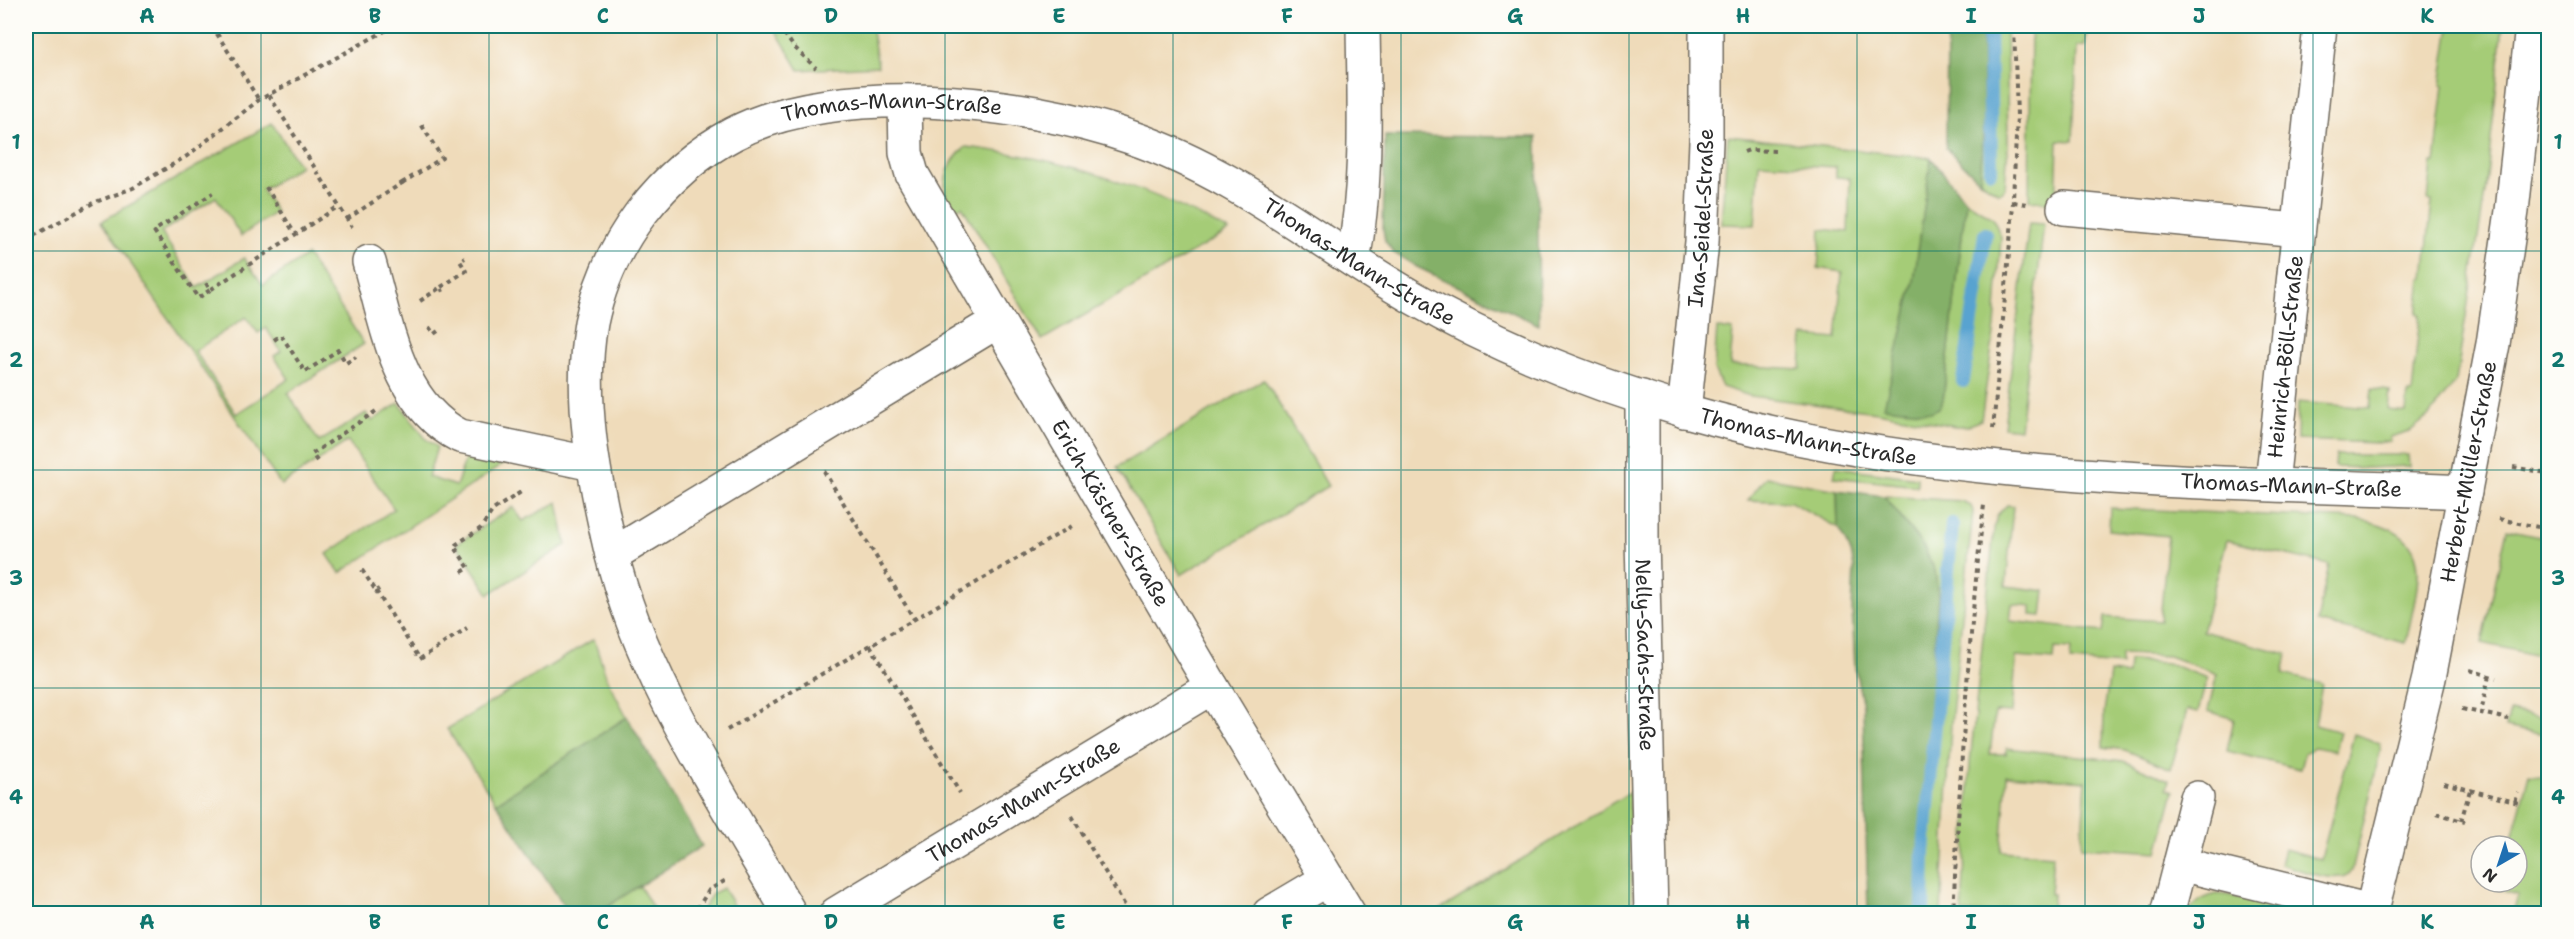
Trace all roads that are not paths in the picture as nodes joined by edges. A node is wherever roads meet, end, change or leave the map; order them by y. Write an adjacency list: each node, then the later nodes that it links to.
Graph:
1 (1363, 26): 8 (street)
2 (1706, 26): 12 (street, Ina-Seidel-Straße)
3 (2320, 26): 7 (street, Heinrich-Böll-Straße)
4 (2532, 26): 15 (street, Herbert-Müller-Straße)
5 (905, 102): 8 (street, Thomas-Mann-Straße); 10 (street, Erich-Kästner-Straße); 13 (street, Thomas-Mann-Straße)
6 (2064, 208): 7 (street, Heinrich-Böll-Straße)
7 (2298, 230): 14 (street, Heinrich-Böll-Straße)
8 (1353, 260): 11 (street, Thomas-Mann-Straße)
9 (369, 262): 13 (street)
10 (998, 321): 16 (street); 17 (street, Erich-Kästner-Straße)
11 (1642, 397): 12 (street, Thomas-Mann-Straße); 26 (street, Nelly-Sachs-Straße)
12 (1684, 411): 14 (street, Thomas-Mann-Straße)
13 (593, 464): 16 (street, Thomas-Mann-Straße)
14 (2272, 484): 15 (street, Thomas-Mann-Straße)
15 (2463, 501): 21 (street, Herbert-Müller-Straße)
16 (612, 555): 22 (street, Thomas-Mann-Straße)
17 (1212, 687): 20 (street, Erich-Kästner-Straße); 23 (street, Thomas-Mann-Straße)
18 (2197, 798): 19 (street)
19 (2180, 864): 21 (street, Herbert-Müller-Straße); 27 (street)
20 (1328, 879): 24 (street); 25 (street, Erich-Kästner-Straße)
21 (2371, 912)
22 (790, 914)
23 (836, 914)
24 (1269, 914)
25 (1349, 914)
26 (1651, 914)
27 (2167, 914)

